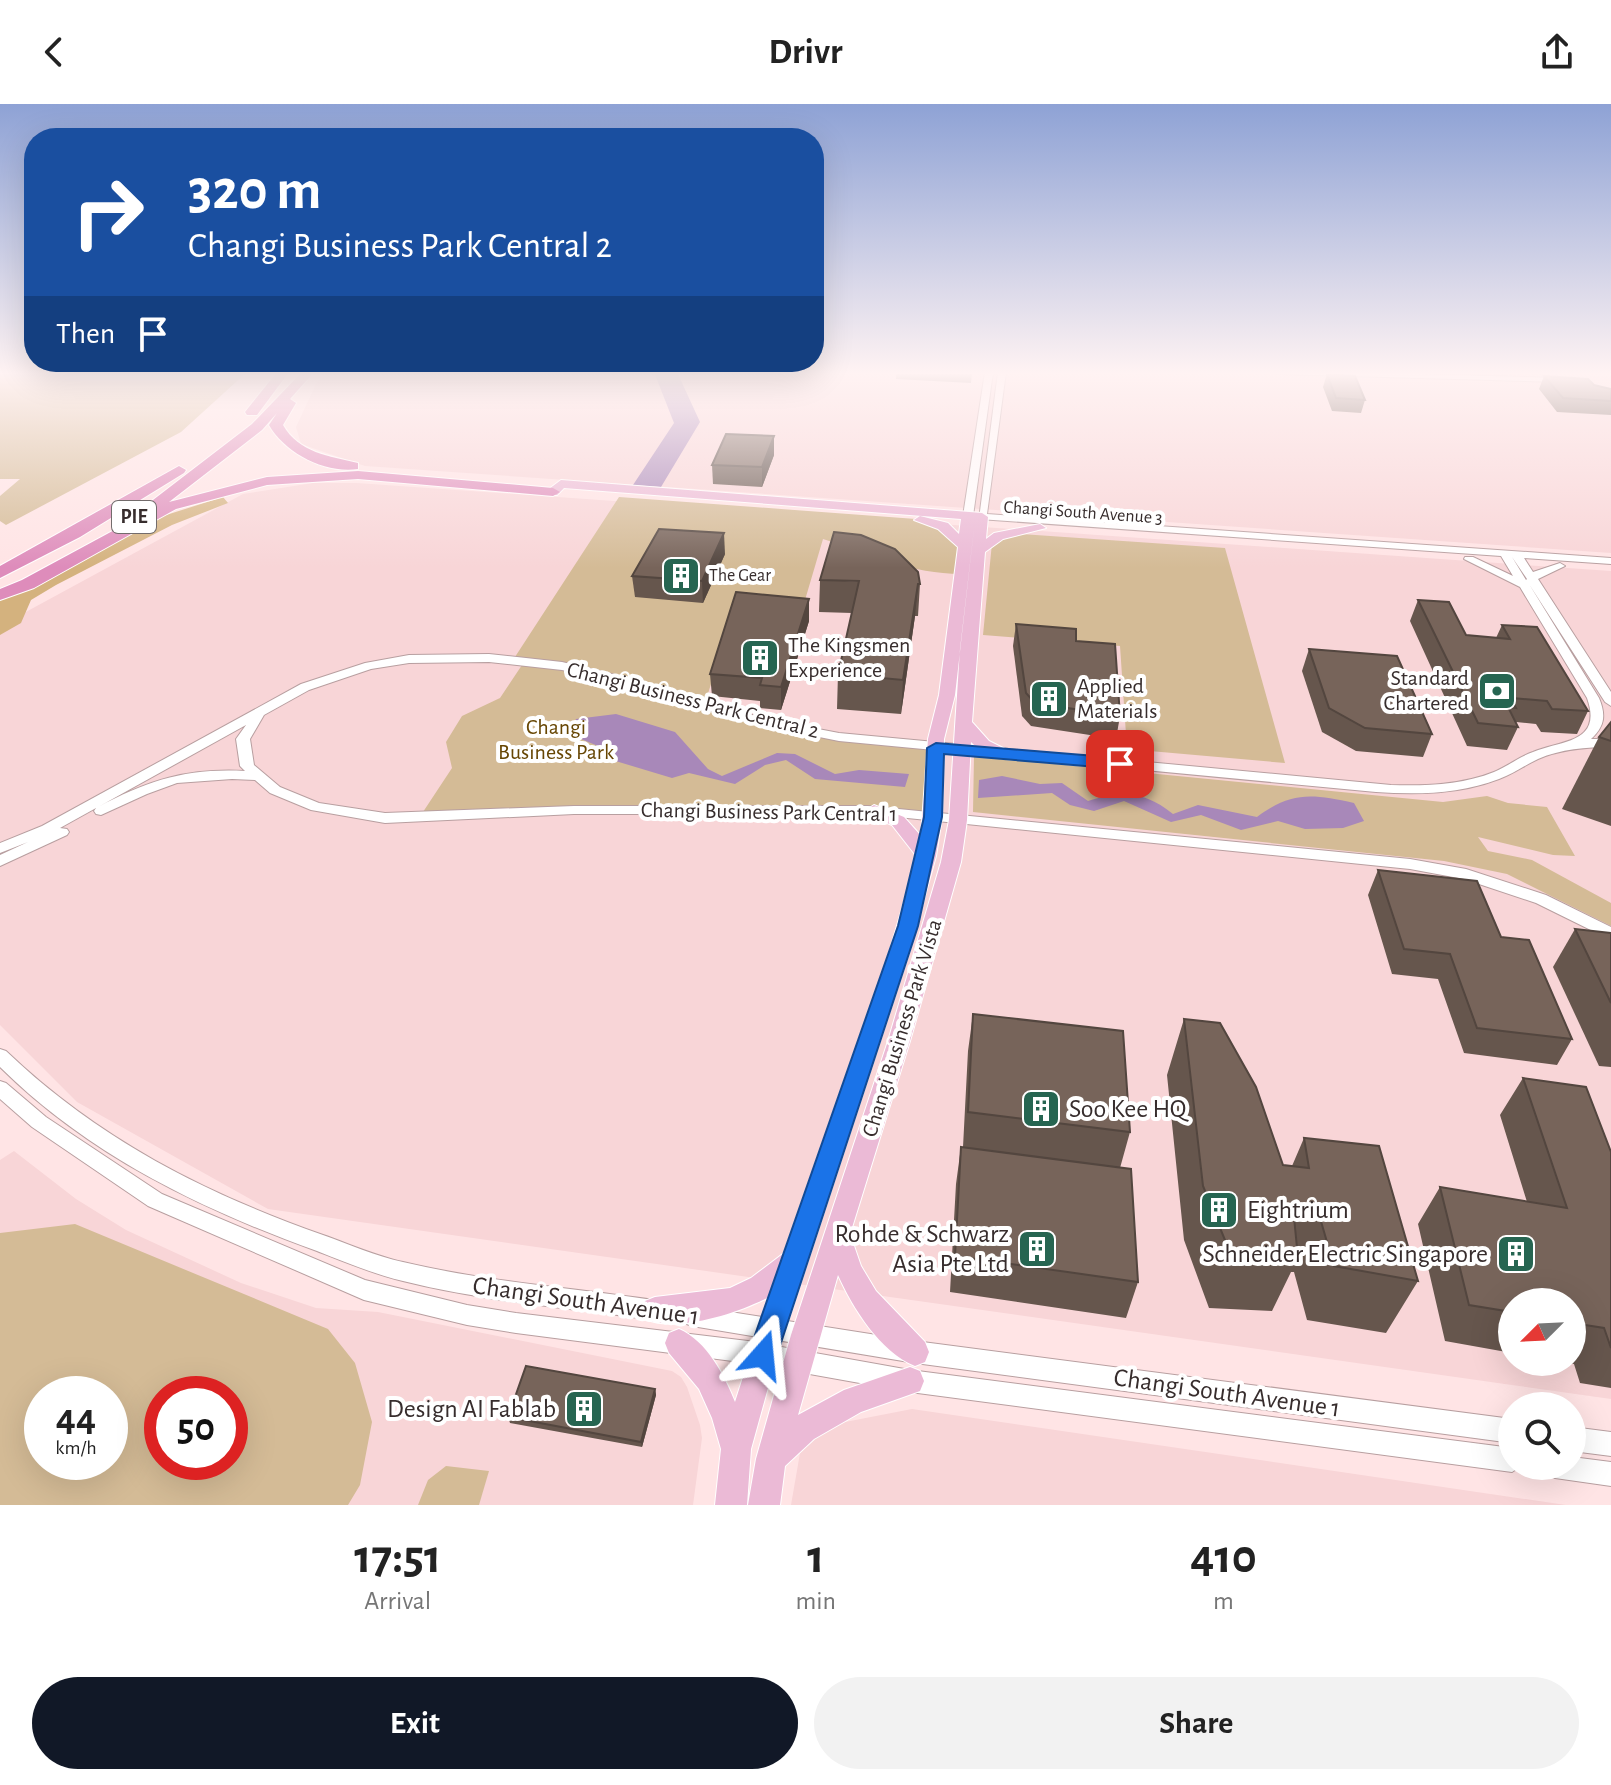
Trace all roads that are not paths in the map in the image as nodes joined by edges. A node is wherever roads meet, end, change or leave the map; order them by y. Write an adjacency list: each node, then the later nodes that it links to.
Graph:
1 (223, 437): 17 (highway, PIE)
2 (242, 437): 19 (highway, PIE)
3 (283, 437): 6 (highway)
4 (983, 437): 8 (street)
5 (990, 437): 8 (street)
6 (557, 488): 7 (main road, Changi South Avenue 3); 8 (main road, Changi South Avenue 3); 19 (highway)
7 (916, 519): 8 (main road, Changi South Avenue 3); 10 (main road)
8 (975, 520): 9 (street, Changi South Avenue 3); 10 (main road, Changi Business Park Vista); 11 (main road, Changi Business Park Vista); 13 (street, Changi South Avenue 3)
9 (1040, 528): 11 (main road); 12 (street, Changi South Avenue 3)
10 (964, 546): 25 (main road, Changi Business Park Vista)
11 (979, 550): 22 (main road, Changi Business Park Vista)
12 (1469, 559): 13 (street, Changi South Avenue 3); 18 (street)
13 (1513, 559): 14 (street, Changi South Avenue 3); 15 (street, Changi South Avenue 3); 18 (street)
14 (1611, 561)
15 (1560, 566): 16 (street, Changi South Avenue 3); 18 (street)
16 (1611, 569)
17 (0, 573)
18 (1526, 583): 20 (street); 23 (street)
19 (0, 593)
20 (1611, 702)
21 (264, 710): 25 (street, Changi Business Park Central 2); 28 (street); 32 (street, Changi Business Park Central 2)
22 (964, 723): 26 (main road, Changi Business Park Vista); 27 (main road)
23 (1579, 742): 24 (street, Changi Business Park Central 2); 27 (street, Changi Business Park Central 2)
24 (1611, 743)
25 (936, 748): 26 (street, Changi Business Park Central 2); 30 (main road, Changi Business Park Vista)
26 (962, 751): 27 (street, Changi Business Park Central 2); 31 (main road, Changi Business Park Vista)
27 (1008, 755)
28 (257, 776): 29 (street, Changi Business Park Central 1); 34 (street)
29 (874, 811): 30 (street, Changi Business Park Central 1); 33 (main road)
30 (933, 817): 31 (street, Changi Business Park Central 1); 33 (main road, Changi Business Park Vista)
31 (958, 820): 35 (street, Changi Business Park Central 1); 38 (main road, Changi Business Park Vista)
32 (0, 848)
33 (927, 856): 39 (main road, Changi Business Park Vista)
34 (0, 861)
35 (1611, 934)
36 (0, 1056): 40 (street, Changi South Avenue 1)
37 (0, 1088): 42 (street, Changi South Avenue 1)
38 (838, 1235): 43 (main road, Changi Business Park Vista); 44 (main road)
39 (795, 1260): 40 (main road); 41 (main road, Changi Business Park Vista)
40 (655, 1310): 41 (street, Changi South Avenue 1)
41 (766, 1342): 42 (street, Changi South Avenue 1); 43 (street, Changi South Avenue 1); 48 (main road, Changi Business Park Vista)
42 (679, 1343): 48 (main road)
43 (802, 1348): 44 (street, Changi South Avenue 1); 50 (main road, Changi Business Park Vista)
44 (912, 1366): 45 (street, Changi South Avenue 1); 49 (street, Changi South Avenue 1); 50 (main road)
45 (1498, 1429)
46 (1586, 1441): 47 (street)
47 (1611, 1444)
48 (736, 1449): 53 (main road)
49 (1498, 1458)
50 (771, 1459): 54 (main road, Changi Business Park Vista)
51 (1586, 1470): 52 (street)
52 (1611, 1474)
53 (731, 1505)
54 (764, 1505)

